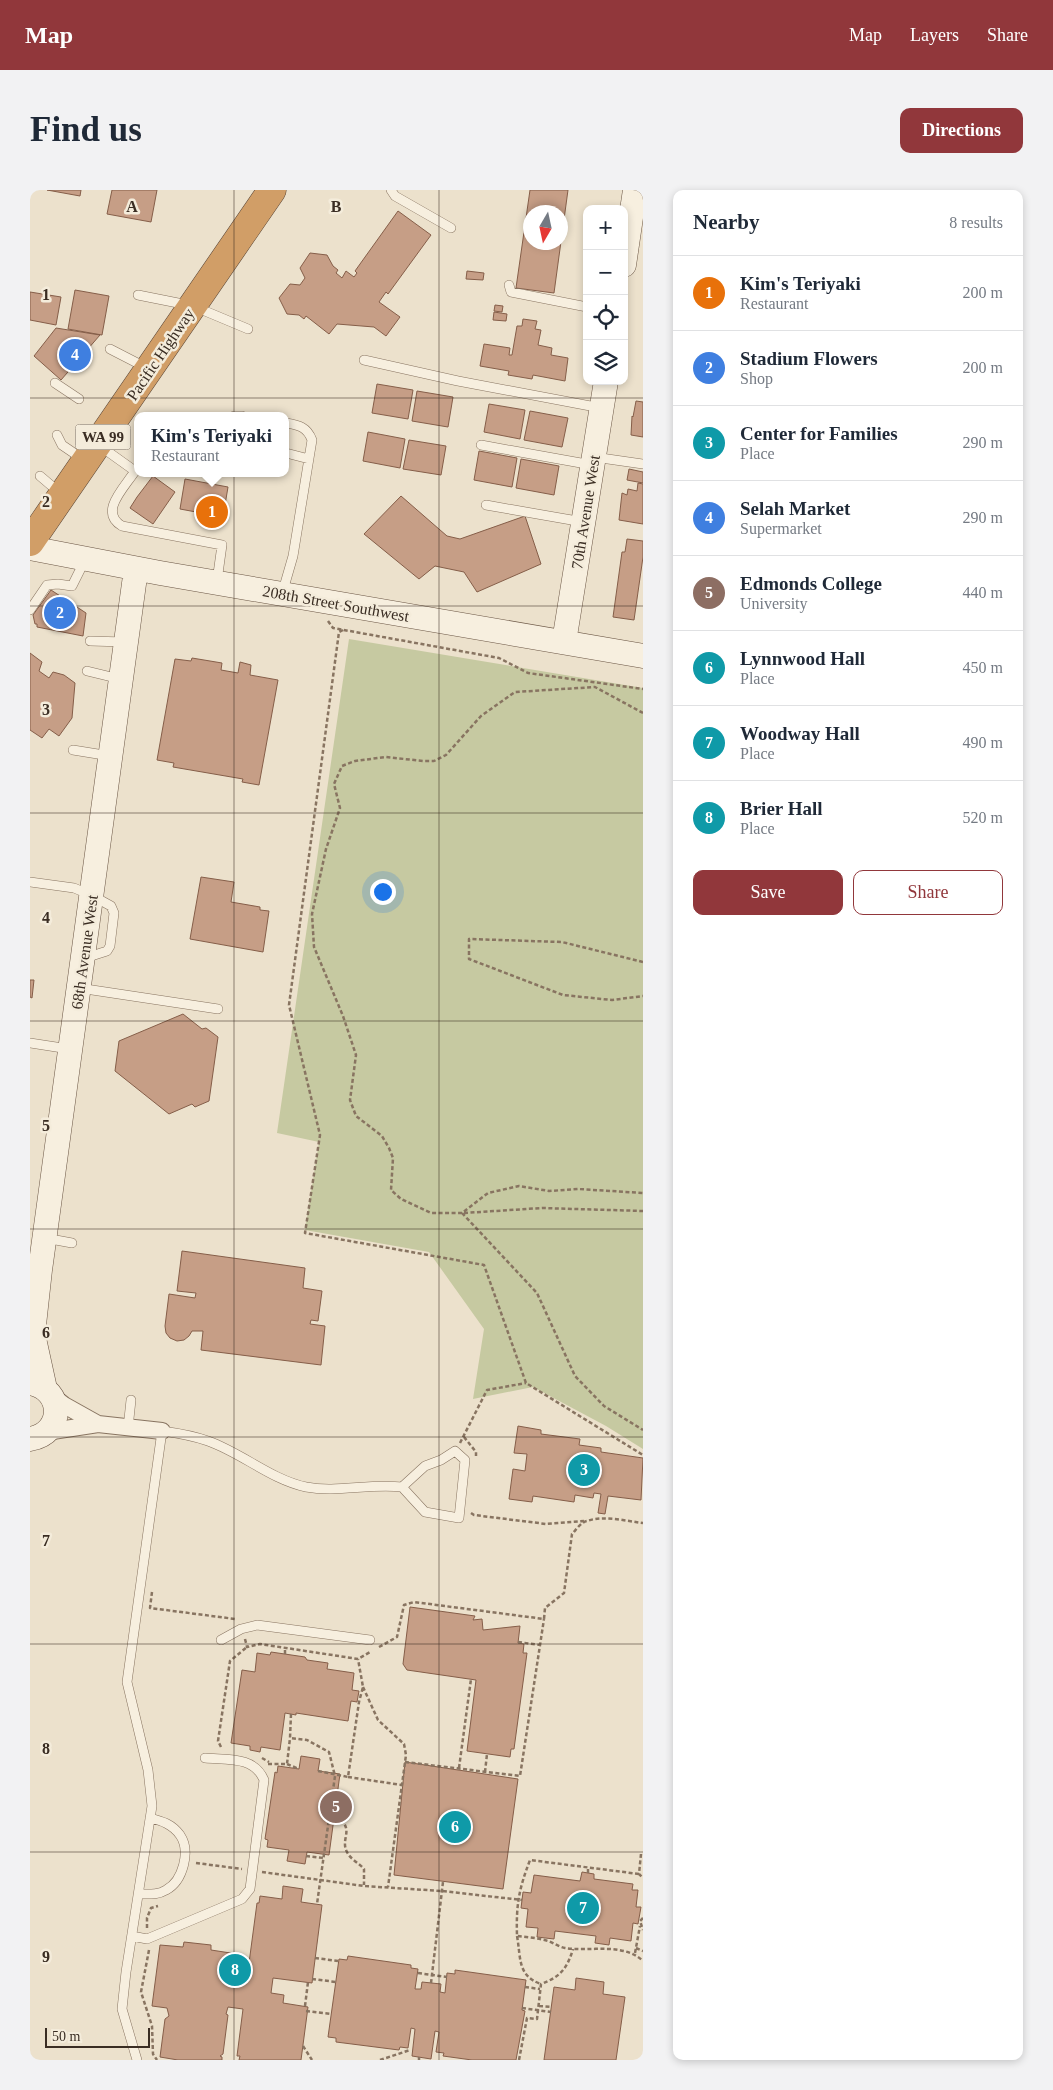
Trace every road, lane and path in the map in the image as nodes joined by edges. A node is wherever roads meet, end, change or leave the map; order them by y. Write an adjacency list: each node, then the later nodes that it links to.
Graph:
1 (272, 190): 9 (highway, Pacific Highway / WA 99)
2 (391, 190): 5 (lane)
3 (635, 190): 4 (street)
4 (637, 225): 6 (street)
5 (451, 228)
6 (628, 253)
7 (509, 286): 10 (lane)
8 (138, 295): 9 (lane)
9 (193, 306): 11 (lane); 14 (highway, Pacific Highway / WA 99)
10 (583, 306)
11 (248, 329)
12 (110, 349): 14 (lane)
13 (364, 360): 18 (lane)
14 (149, 370): 22 (highway, Pacific Highway / WA 99)
15 (55, 383): 17 (lane)
16 (605, 385): 18 (street, 70th Avenue West)
17 (79, 399)
18 (601, 408): 25 (street, 70th Avenue West)
19 (289, 423): 24 (lane)
20 (57, 435): 22 (lane)
21 (480, 446): 25 (lane)
22 (92, 453): 27 (lane); 30 (highway, Pacific Highway / WA 99)
23 (289, 453): 24 (lane)
24 (309, 458): 38 (lane)
25 (593, 461): 26 (lane); 32 (street, 70th Avenue West)
26 (643, 464)
27 (134, 471)
28 (134, 472): 37 (lane)
29 (40, 476): 30 (lane)
30 (62, 495): 33 (highway, Pacific Highway / WA 99)
31 (486, 505): 32 (lane)
32 (583, 522): 44 (street, 70th Avenue West)
33 (30, 542)
34 (30, 548): 35 (street, 208th Street Southwest)
35 (85, 559): 36 (street, 208th Street Southwest); 39 (lane)
36 (136, 569): 37 (street, 208th Street Southwest); 43 (street, 68th Avenue West)
37 (217, 583): 38 (street, 208th Street Southwest)
38 (282, 594): 44 (street, 208th Street Southwest)
39 (30, 610)
40 (326, 619): 41 (path)
41 (342, 630): 48 (path); 67 (path)
42 (90, 641): 43 (lane)
43 (126, 642): 47 (street, 68th Avenue West)
44 (564, 642): 45 (street, 208th Street Southwest)
45 (643, 656)
46 (87, 671): 47 (lane)
47 (121, 679): 51 (street, 68th Avenue West)
48 (643, 689)
49 (643, 712): 62 (path)
50 (73, 750): 51 (lane)
51 (110, 756): 53 (street, 68th Avenue West)
52 (30, 882): 53 (lane)
53 (91, 894): 55 (street, 68th Avenue West)
54 (643, 962): 56 (path)
55 (79, 988): 57 (lane); 59 (street, 68th Avenue West)
56 (643, 996)
57 (218, 1009)
58 (30, 1043): 59 (lane)
59 (70, 1049): 63 (street, 68th Avenue West)
60 (643, 1193): 62 (path)
61 (643, 1211): 62 (path)
62 (462, 1213): 72 (path)
63 (44, 1238): 64 (lane); 65 (street, 68th Avenue West)
64 (72, 1243)
65 (35, 1269): 66 (street, 68th Avenue West)
66 (32, 1340): 68 (street, 68th Avenue West)
67 (526, 1383): 74 (path); 77 (path)
68 (42, 1389): 70 (street); 75 (street, 68th Avenue West)
69 (131, 1400): 71 (lane)
70 (98, 1424): 71 (street); 75 (street)
71 (128, 1428): 73 (street)
72 (643, 1430)
73 (162, 1431): 79 (lane); 115 (lane)
74 (464, 1437): 76 (path); 78 (path)
75 (36, 1440)
76 (455, 1451): 79 (lane); 79 (lane)
77 (643, 1455)
78 (475, 1461)
79 (402, 1487)
80 (469, 1511): 81 (path)
81 (586, 1521): 82 (path); 84 (path)
82 (643, 1524)
83 (153, 1589): 85 (path)
84 (544, 1619): 90 (path); 94 (path)
85 (238, 1624)
86 (244, 1637): 91 (path)
87 (221, 1640): 88 (lane)
88 (370, 1640)
89 (518, 1642): 90 (path)
90 (540, 1645): 110 (path)
91 (247, 1647): 92 (path); 99 (path)
92 (286, 1648): 93 (path); 94 (path)
93 (285, 1654)
94 (358, 1659): 96 (path)
95 (470, 1680): 106 (path)
96 (363, 1687): 104 (path); 112 (path)
97 (291, 1714): 98 (path)
98 (290, 1738): 105 (path); 111 (path)
99 (224, 1749)
100 (487, 1754): 110 (path)
101 (260, 1756): 103 (path)
102 (205, 1758): 108 (lane)
103 (269, 1762): 105 (path); 108 (path)
104 (405, 1762): 106 (path); 113 (path)
105 (287, 1764): 107 (path)
106 (458, 1768): 110 (path)
107 (299, 1769)
108 (260, 1770): 121 (lane)
109 (318, 1771): 111 (path)
110 (485, 1772)
111 (335, 1776): 112 (path); 114 (path)
112 (348, 1777): 113 (path)
113 (402, 1785): 128 (path)
114 (330, 1812): 118 (path); 127 (path)
115 (150, 1818): 119 (lane); 130 (lane)
116 (641, 1854): 123 (path)
117 (306, 1856): 118 (path)
118 (324, 1858): 125 (path)
119 (184, 1861): 121 (path); 130 (lane)
120 (588, 1868): 122 (path); 123 (path); 131 (path)
121 (252, 1870): 125 (path); 137 (lane)
122 (588, 1873)
123 (639, 1874): 124 (path)
124 (643, 1878)
125 (321, 1879): 127 (path); 133 (path)
126 (443, 1882): 129 (path)
127 (364, 1886): 128 (path)
128 (388, 1887): 129 (path)
129 (442, 1891): 131 (path); 147 (path)
130 (140, 1894): 137 (lane)
131 (517, 1900): 132 (path); 138 (path)
132 (522, 1900)
133 (318, 1904)
134 (643, 1918): 135 (path)
135 (640, 1926): 136 (path); 139 (path)
136 (643, 1930)
137 (132, 1936): 165 (lane)
138 (517, 1936): 140 (path); 153 (path)
139 (636, 1948): 141 (path); 142 (path)
140 (573, 1949): 142 (path); 153 (path)
141 (643, 1951)
142 (635, 1953): 144 (path)
143 (315, 1958): 145 (path)
144 (643, 1960)
145 (338, 1961)
146 (418, 1973): 147 (path)
147 (432, 1974): 148 (path); 152 (path)
148 (447, 1976)
149 (312, 1979): 151 (path)
150 (308, 1982): 156 (path)
151 (336, 1982)
152 (431, 1983)
153 (541, 1984): 155 (path)
154 (525, 1987): 155 (path)
155 (540, 1989): 157 (path)
156 (304, 2006)
157 (538, 2006): 158 (path); 168 (path)
158 (552, 2007)
159 (522, 2008): 161 (path, bridge)
160 (306, 2011): 162 (path)
161 (551, 2012)
162 (331, 2014)
163 (303, 2046): 166 (path)
164 (410, 2050): 167 (path)
165 (137, 2060)
166 (312, 2060)
167 (380, 2060)
168 (519, 2060)

